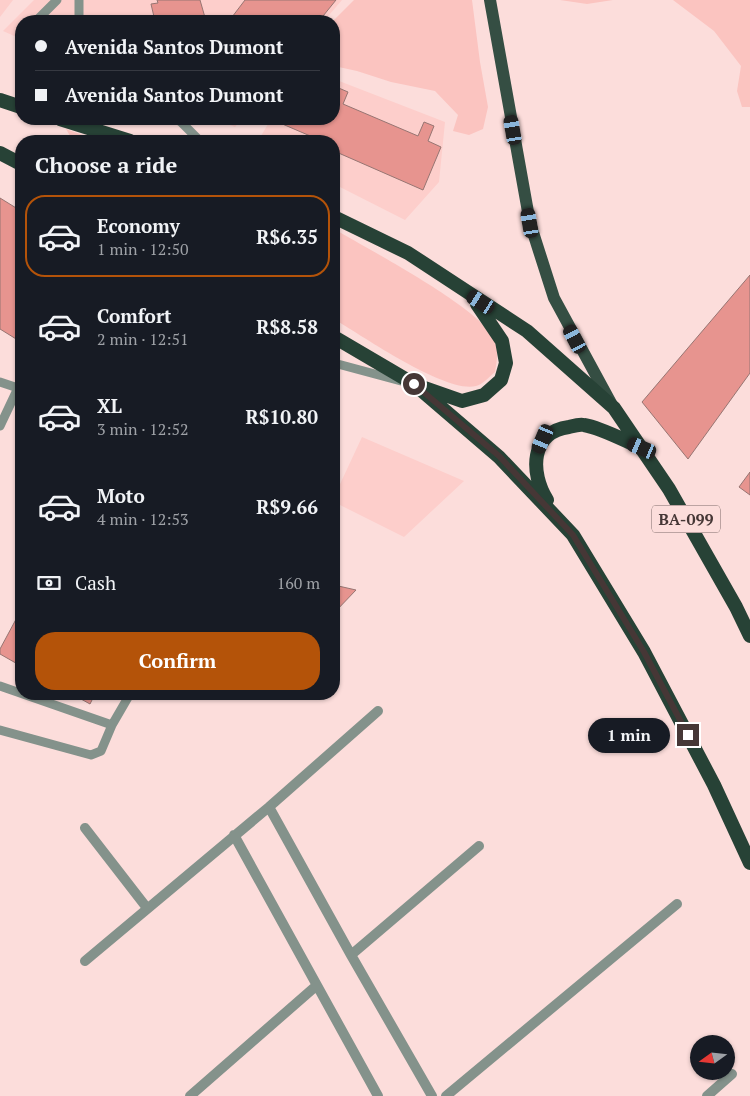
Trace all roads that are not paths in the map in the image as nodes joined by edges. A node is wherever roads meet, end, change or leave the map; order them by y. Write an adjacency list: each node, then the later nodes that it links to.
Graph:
1 (57, 0): 4 (lane)
2 (79, 0): 5 (lane)
3 (490, 0): 22 (main road)
4 (43, 15)
5 (79, 15)
6 (0, 100): 7 (highway)
7 (15, 105)
8 (79, 125): 10 (highway)
9 (184, 125): 11 (lane)
10 (111, 135)
11 (194, 135)
12 (0, 153): 13 (highway)
13 (15, 161)
14 (340, 220): 15 (highway, BA-099)
15 (466, 292): 19 (highway); 22 (highway, BA-099)
16 (340, 341): 19 (highway)
17 (340, 365): 19 (lane)
18 (0, 382): 20 (lane)
19 (414, 384): 25 (highway)
20 (15, 387)
21 (15, 396): 23 (lane)
22 (614, 408): 24 (highway, BA-099)
23 (0, 426)
24 (642, 448): 25 (highway); 26 (highway, BA-099)
25 (573, 535): 38 (highway)
26 (750, 636)
27 (0, 686): 28 (lane)
28 (15, 691)
29 (40, 700): 32 (lane)
30 (127, 700): 32 (lane)
31 (378, 711): 34 (street)
32 (112, 725): 33 (lane)
33 (0, 730)
34 (269, 807): 36 (street); 41 (street)
35 (85, 828): 40 (street)
36 (234, 835): 40 (street); 43 (street)
37 (479, 846): 41 (street)
38 (750, 863)
39 (677, 904): 48 (street)
40 (147, 908): 42 (street)
41 (351, 955): 47 (street)
42 (85, 961)
43 (316, 986): 45 (street); 46 (street)
44 (725, 1080): 49 (street)
45 (190, 1096)
46 (378, 1096)
47 (432, 1096)
48 (446, 1096)
49 (707, 1096)

